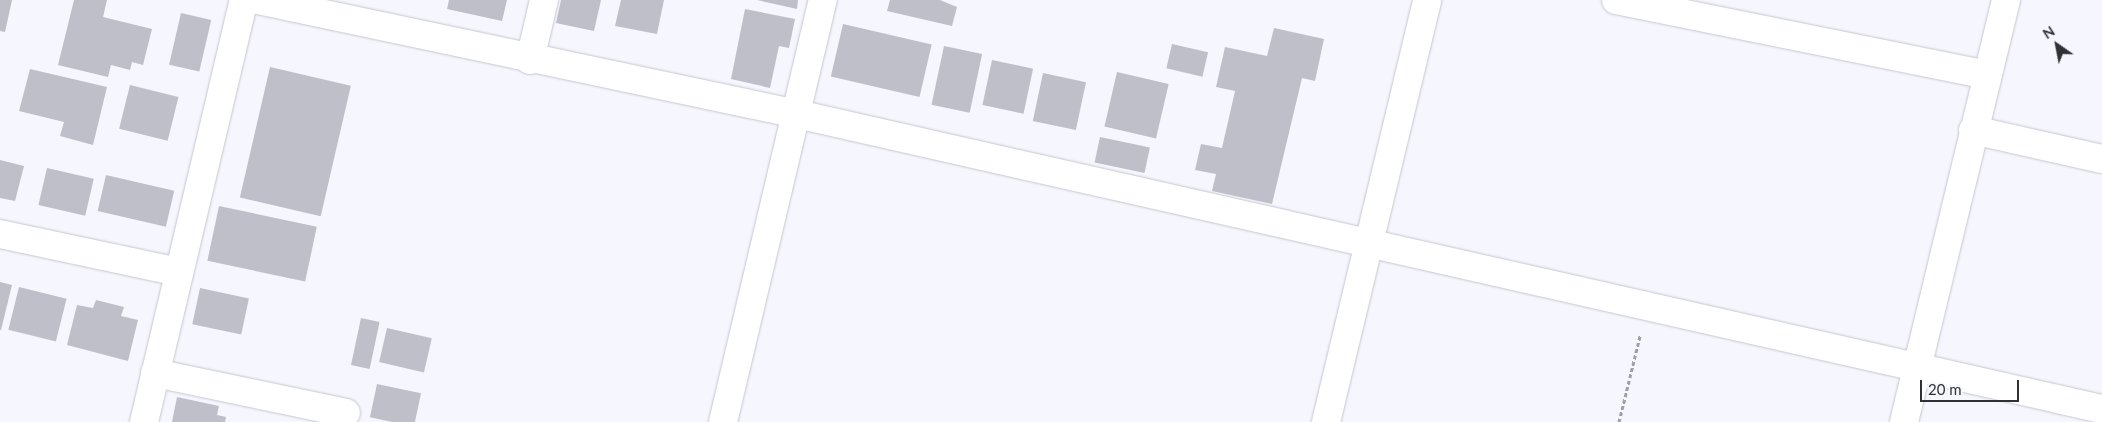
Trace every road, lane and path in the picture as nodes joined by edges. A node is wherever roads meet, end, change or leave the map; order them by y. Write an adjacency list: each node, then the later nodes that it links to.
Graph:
1 (244, 0): 16 (street)
2 (258, 0): 9 (street)
3 (544, 0): 9 (street)
4 (823, 0): 11 (street)
5 (1428, 0): 15 (street)
6 (1616, 0): 8 (street)
7 (2006, 0): 10 (street)
8 (1705, 9): 10 (street)
9 (530, 60): 11 (street)
10 (1988, 75): 12 (street)
11 (797, 114): 15 (street); 23 (street)
12 (1973, 130): 13 (street); 18 (street)
13 (2102, 159)
14 (0, 234): 16 (street)
15 (1366, 245): 17 (street); 24 (street)
16 (180, 272): 19 (street)
17 (1646, 309): 18 (street); 25 (path)
18 (1917, 368): 20 (street); 26 (street)
19 (155, 373): 21 (street); 22 (street)
20 (2102, 409)
21 (346, 413)
22 (144, 422)
23 (723, 422)
24 (1326, 422)
25 (1619, 422)
26 (1904, 422)

